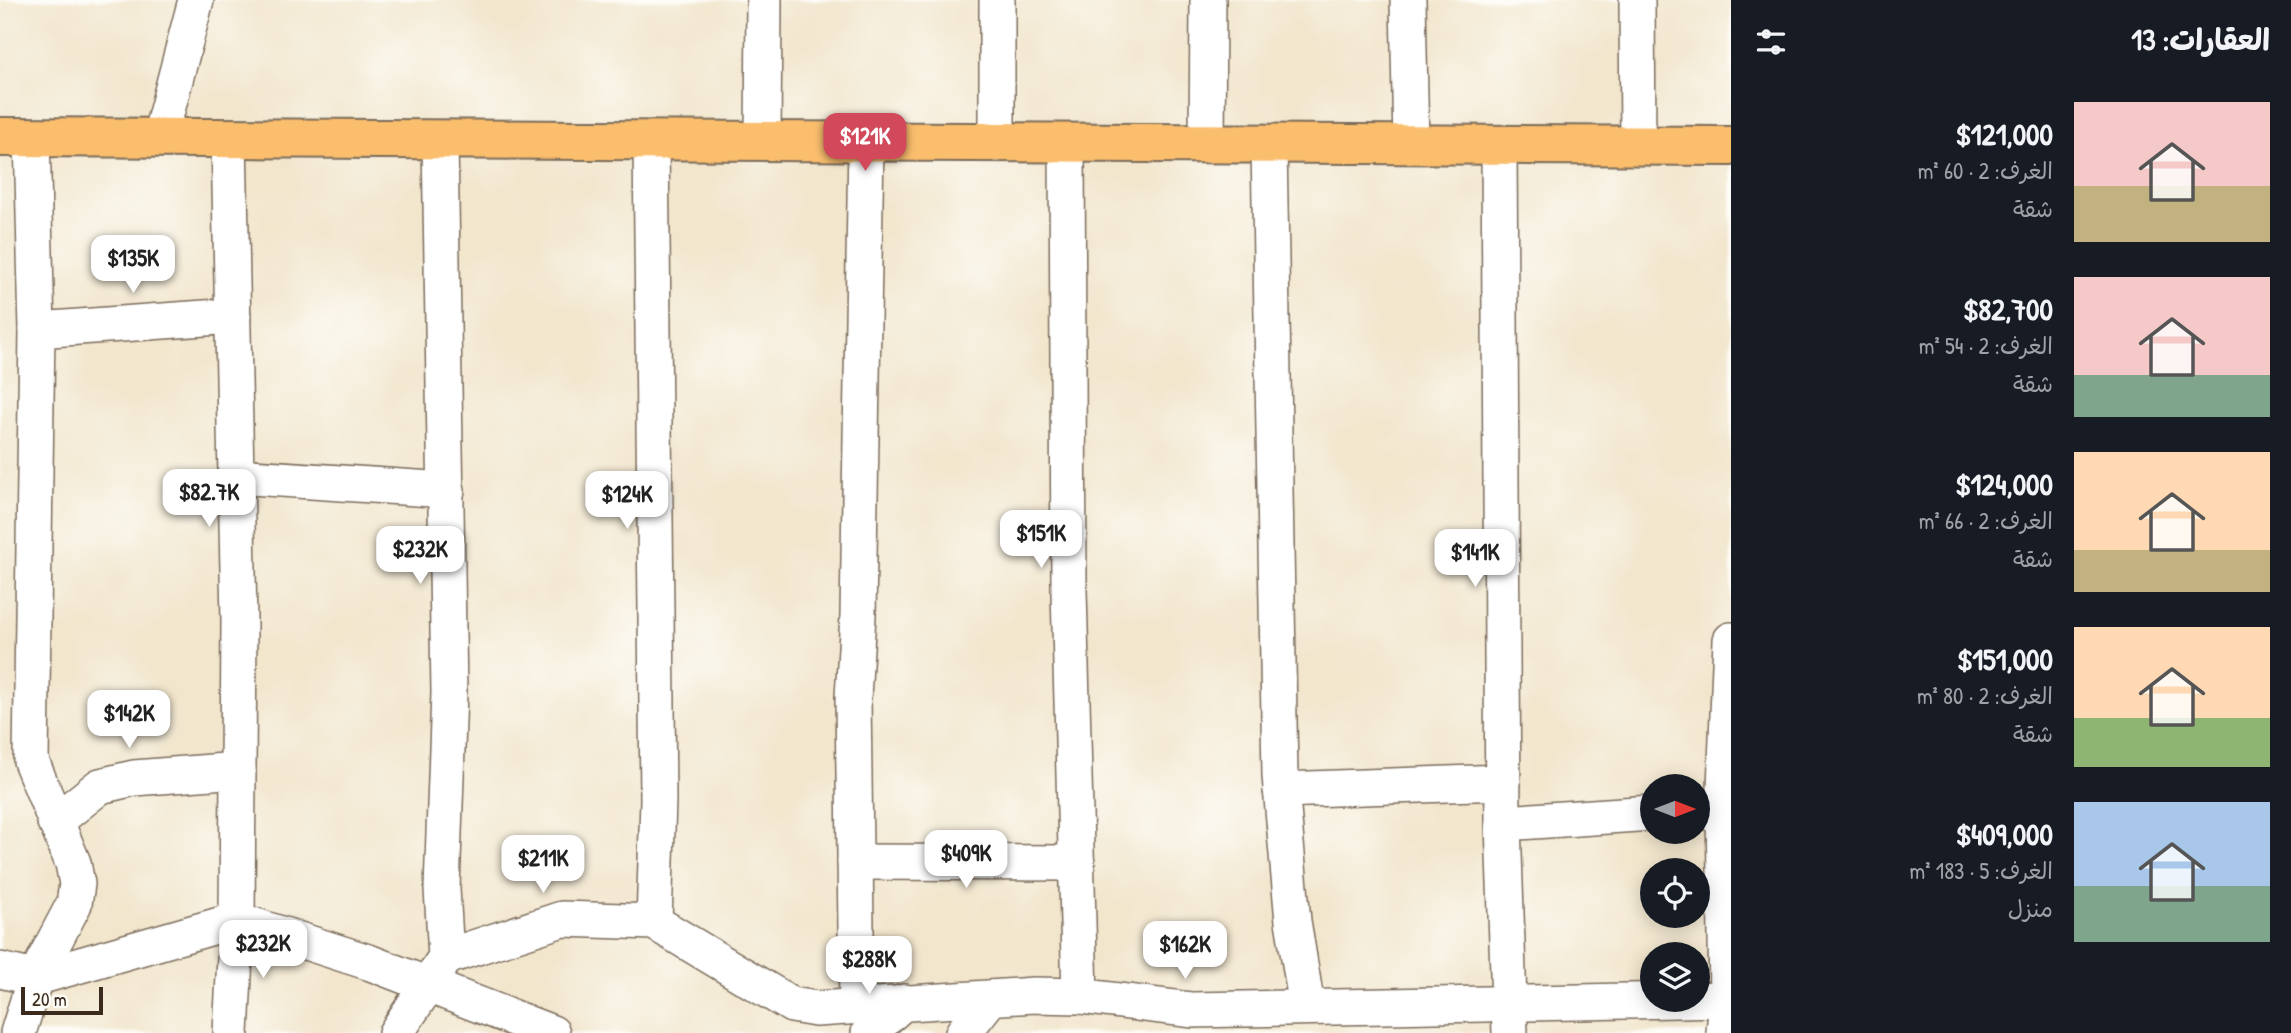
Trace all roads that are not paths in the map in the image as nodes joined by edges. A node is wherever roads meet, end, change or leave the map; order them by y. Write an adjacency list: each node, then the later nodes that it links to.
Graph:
1 (196, 0): 8 (street)
2 (764, 0): 12 (street)
3 (997, 0): 14 (street)
4 (1208, 0): 16 (street)
5 (1408, 0): 20 (street)
6 (1637, 0): 19 (street)
7 (16, 137): 8 (main road); 23 (street)
8 (160, 138): 9 (main road)
9 (229, 138): 10 (main road); 22 (street)
10 (440, 140): 11 (main road); 25 (street)
11 (651, 142): 12 (main road); 37 (street)
12 (763, 142): 13 (main road)
13 (866, 143): 14 (main road); 34 (street)
14 (997, 144): 15 (main road)
15 (1067, 144): 16 (main road); 35 (street)
16 (1207, 145): 17 (main road)
17 (1269, 145): 20 (main road); 29 (street)
18 (1499, 145): 19 (main road); 20 (main road); 28 (street)
19 (1637, 145): 21 (main road)
20 (1411, 146)
21 (1731, 146)
22 (233, 316): 23 (street); 24 (street)
23 (37, 330): 32 (street)
24 (236, 476): 25 (street); 27 (street)
25 (447, 490): 38 (street)
26 (1731, 640): 30 (street)
27 (238, 770): 32 (street); 36 (street)
28 (1503, 782): 29 (street); 33 (street)
29 (1281, 790): 45 (street)
30 (1711, 812): 43 (street)
31 (1640, 814): 33 (street)
32 (55, 822): 40 (street)
33 (1503, 823): 46 (street)
34 (855, 862): 35 (street); 47 (street)
35 (1077, 863): 42 (street)
36 (237, 920): 40 (street); 41 (street); 50 (street)
37 (654, 922): 38 (street); 47 (street)
38 (446, 957): 41 (street)
39 (0, 970): 40 (street)
40 (35, 978): 49 (street)
41 (428, 986): 51 (street); 52 (street)
42 (1080, 996): 44 (street); 48 (street)
43 (1727, 996): 46 (street)
44 (991, 998): 47 (street); 53 (street)
45 (1307, 1007): 46 (street); 48 (street)
46 (1510, 1019)
47 (863, 1020)
48 (1183, 1021)
49 (18, 1033)
50 (231, 1033)
51 (396, 1033)
52 (552, 1033)
53 (963, 1033)

